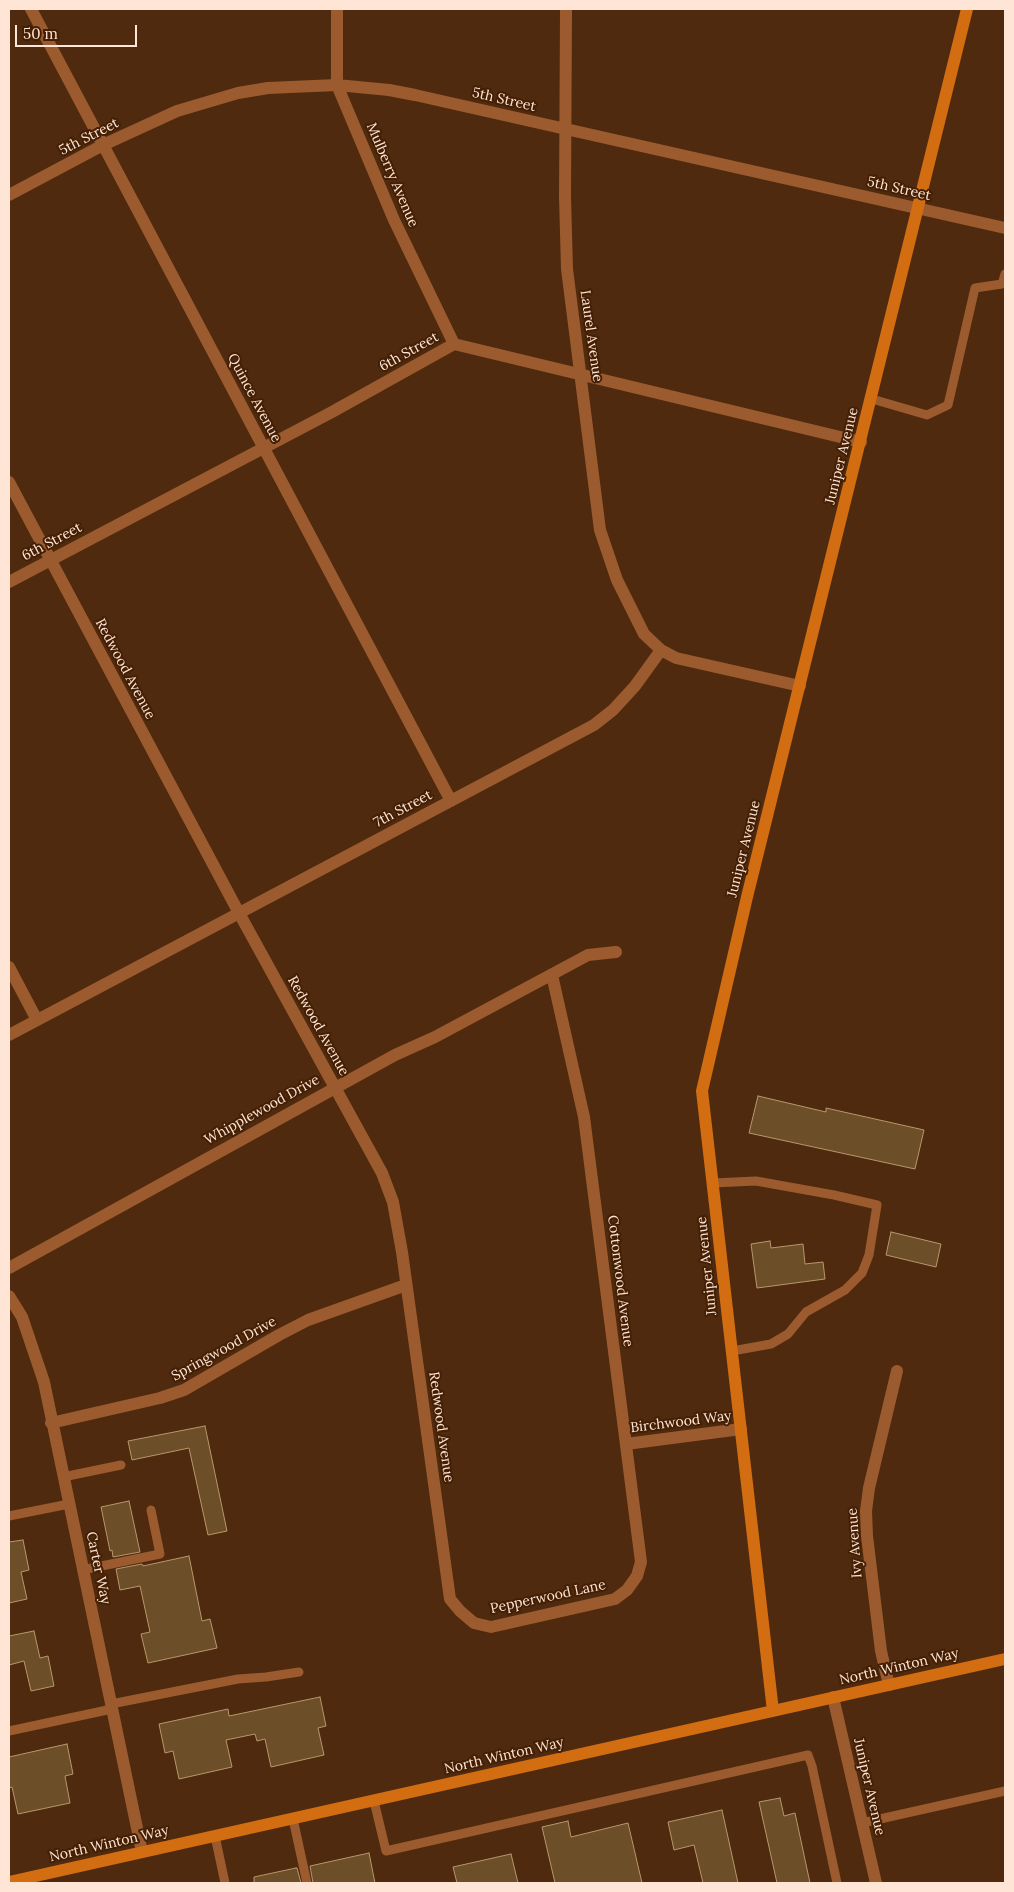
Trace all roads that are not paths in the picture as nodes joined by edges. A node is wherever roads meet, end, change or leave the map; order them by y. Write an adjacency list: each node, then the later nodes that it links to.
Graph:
1 (30, 9): 7 (street, Quince Avenue)
2 (337, 9): 5 (street, Mulberry Avenue)
3 (566, 9): 6 (street, Laurel Avenue)
4 (967, 9): 9 (street, Juniper Avenue)
5 (337, 85): 6 (street, 5th Street); 7 (street, 5th Street); 12 (street, Mulberry Avenue)
6 (566, 130): 9 (street, 5th Street); 13 (street, Laurel Avenue)
7 (103, 145): 8 (street, 5th Street); 16 (street, Quince Avenue)
8 (9, 194)
9 (918, 208): 10 (street, 5th Street); 14 (street, Juniper Avenue)
10 (1005, 228)
11 (1005, 274): 14 (lane)
12 (454, 344): 13 (street, 6th Street); 16 (street, 6th Street)
13 (581, 374): 15 (street, 6th Street); 20 (street, Laurel Avenue)
14 (872, 399): 15 (street, Juniper Avenue)
15 (861, 442): 21 (street, Juniper Avenue)
16 (264, 449): 18 (street, 6th Street); 22 (street, Quince Avenue)
17 (9, 482): 18 (street, Redwood Avenue)
18 (50, 560): 19 (street, 6th Street); 23 (street, Redwood Avenue)
19 (9, 582)
20 (661, 650): 21 (street); 22 (street, 7th Street)
21 (800, 686): 30 (street, Juniper Avenue)
22 (451, 801): 23 (street, 7th Street)
23 (240, 913): 27 (street, 7th Street); 29 (street, Redwood Avenue)
24 (616, 952): 26 (street, Whipplewood Drive)
25 (9, 967): 27 (street)
26 (552, 974): 29 (street, Whipplewood Drive); 38 (street, Cottonwood Avenue)
27 (37, 1020): 28 (street, 7th Street)
28 (9, 1035)
29 (334, 1087): 31 (street, Whipplewood Drive); 32 (street, Redwood Avenue)
30 (713, 1182): 34 (street, Juniper Avenue); 34 (lane)
31 (9, 1268)
32 (406, 1285): 36 (street, Springwood Drive); 46 (street, Redwood Avenue)
33 (9, 1296): 36 (street, Carter Way)
34 (732, 1351): 37 (street, Juniper Avenue)
35 (897, 1371): 49 (street, Ivy Avenue)
36 (52, 1423): 40 (street, Carter Way)
37 (741, 1430): 38 (street, Birchwood Way); 52 (street, Juniper Avenue)
38 (626, 1444): 45 (street, Cottonwood Avenue)
39 (121, 1465): 40 (lane)
40 (63, 1478): 41 (street, Carter Way)
41 (69, 1504): 43 (lane); 44 (street, Carter Way)
42 (151, 1510): 44 (lane)
43 (9, 1516)
44 (82, 1570): 51 (street, Carter Way)
45 (627, 1590): 46 (street, Pepperwood Lane)
46 (474, 1623)
47 (1005, 1659): 49 (street, North Winton Way)
48 (298, 1672): 51 (lane)
49 (889, 1686): 50 (street, North Winton Way)
50 (833, 1697): 52 (street, North Winton Way); 57 (street, Juniper Avenue)
51 (112, 1706): 53 (lane); 59 (street, Carter Way)
52 (773, 1711): 55 (street, North Winton Way)
53 (9, 1731)
54 (1005, 1791): 57 (lane)
55 (374, 1801): 56 (street, North Winton Way); 64 (lane)
56 (293, 1819): 58 (street, North Winton Way); 63 (lane)
57 (862, 1823): 65 (street, Juniper Avenue)
58 (215, 1836): 59 (street, North Winton Way); 62 (lane)
59 (142, 1852): 60 (street, North Winton Way)
60 (51, 1878): 61 (street, North Winton Way)
61 (9, 1882)
62 (225, 1883)
63 (308, 1883)
64 (837, 1883)
65 (876, 1883)

